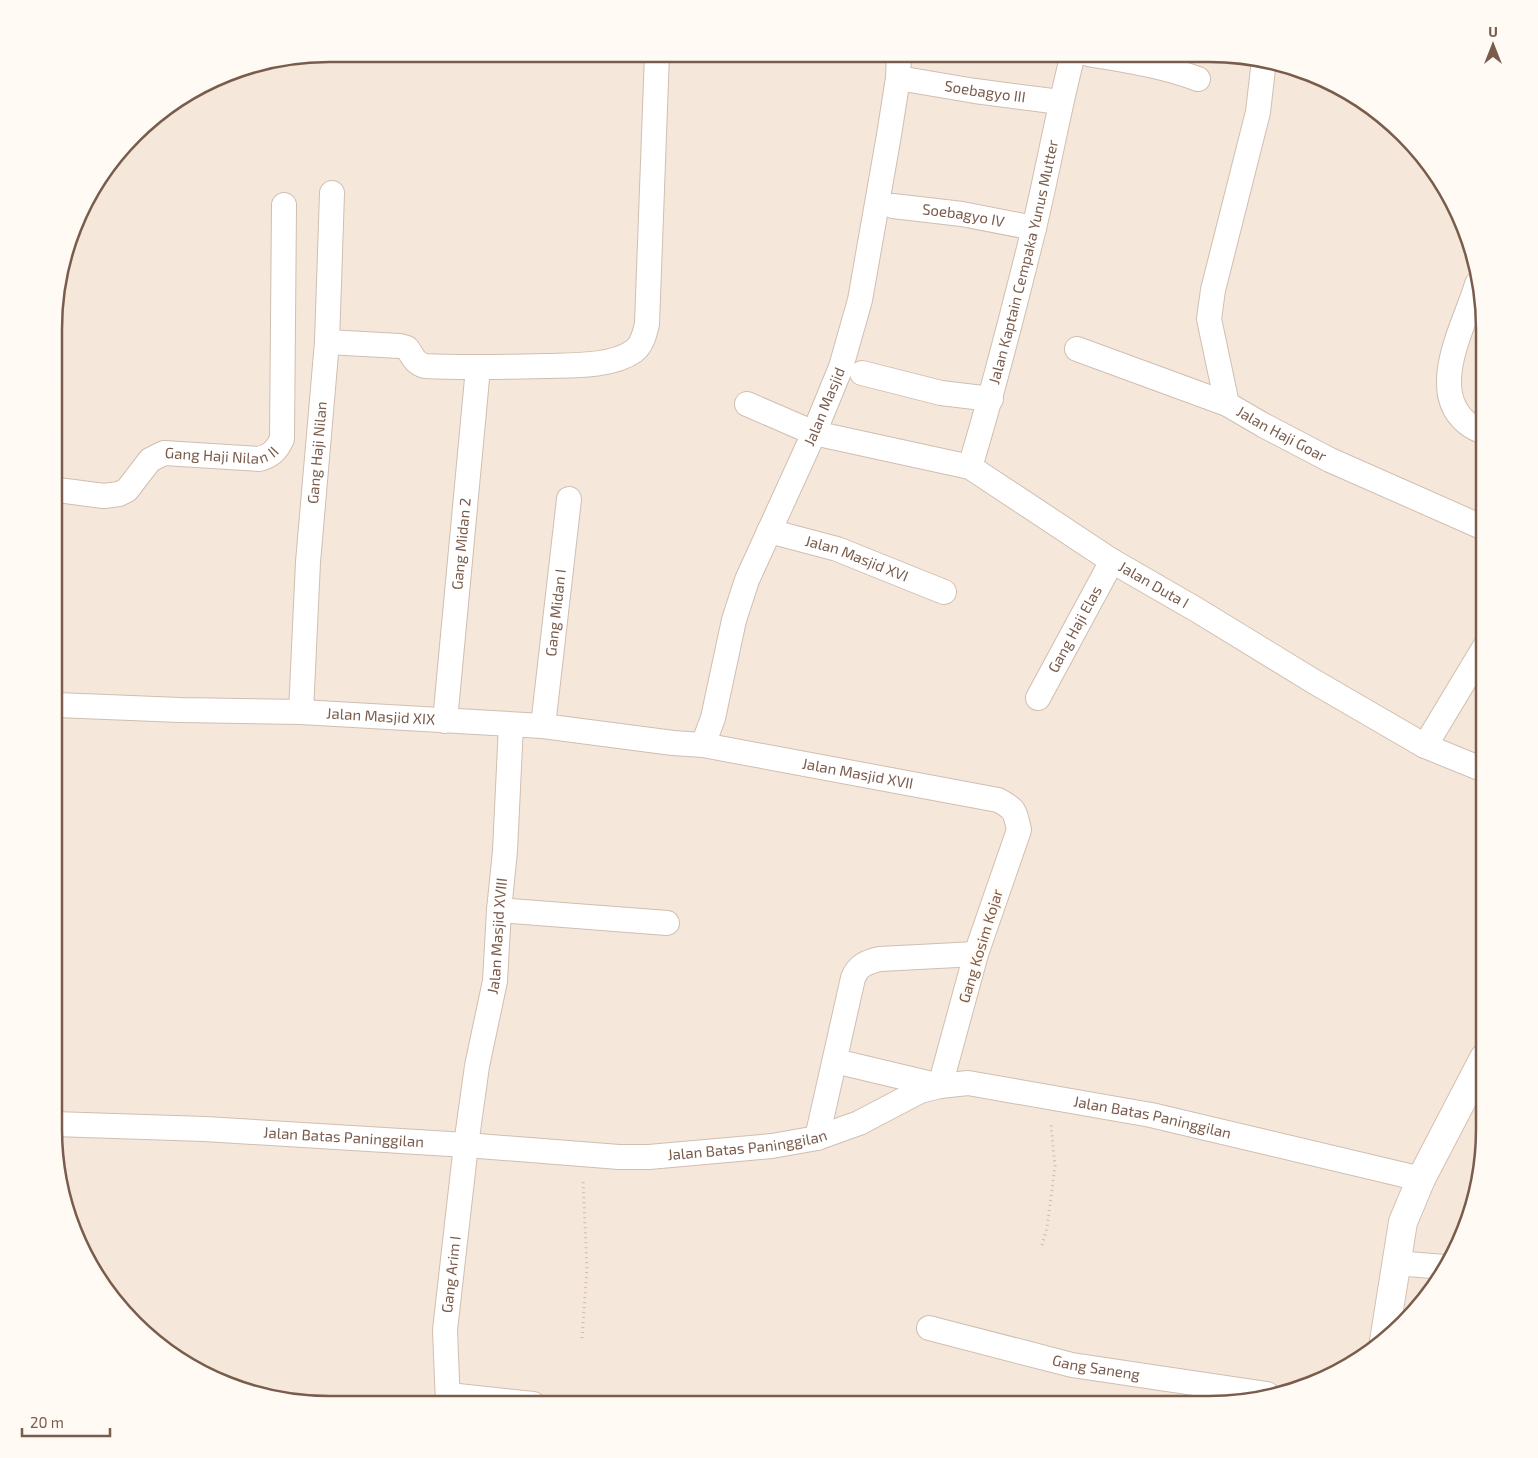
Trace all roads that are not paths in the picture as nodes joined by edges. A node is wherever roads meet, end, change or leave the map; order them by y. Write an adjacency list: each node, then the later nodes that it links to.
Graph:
1 (657, 62): 16 (street)
2 (899, 62): 22 (street, Jalan Masjid)
3 (1071, 62): 8 (street, Jalan Kaptain Cempaka Yunus Mutter)
4 (1132, 62): 6 (street)
5 (1263, 68): 20 (street)
6 (1198, 79)
7 (910, 80): 8 (street, Soebagyo III)
8 (1060, 102): 12 (street, Jalan Kaptain Cempaka Yunus Mutter)
9 (332, 193): 14 (street, Gang Haji Nilan)
10 (284, 205): 24 (street, Gang Haji Nilan II)
11 (893, 206): 12 (street, Soebagyo IV)
12 (1034, 228): 18 (street, Jalan Kaptain Cempaka Yunus Mutter)
13 (1474, 303): 21 (street)
14 (327, 342): 16 (street); 33 (street, Gang Haji Nilan)
15 (1077, 349): 20 (street, Jalan Haji Goar)
16 (478, 368): 34 (street, Gang Midan 2)
17 (862, 373): 18 (street)
18 (991, 399): 23 (street, Jalan Kaptain Cempaka Yunus Mutter)
19 (747, 404): 22 (street, Jalan Duta I)
20 (1228, 404): 26 (street, Jalan Haji Goar)
21 (1476, 428)
22 (814, 432): 23 (street, Jalan Duta I); 27 (street, Jalan Masjid)
23 (970, 467): 28 (street, Jalan Duta I)
24 (62, 491)
25 (568, 499): 36 (street, Gang Midan I)
26 (1476, 524)
27 (769, 531): 29 (street, Jalan Masjid XVI); 37 (street, Jalan Masjid)
28 (1112, 561): 31 (street, Gang Haji Elas); 38 (street, Jalan Duta I)
29 (944, 592)
30 (1476, 661): 38 (street)
31 (1038, 698)
32 (62, 706): 33 (street, Jalan Masjid XIX)
33 (301, 712): 34 (street, Jalan Masjid XIX)
34 (445, 720): 35 (street, Jalan Masjid XIX)
35 (511, 725): 36 (street, Jalan Masjid XIX); 41 (street, Jalan Masjid XVIII)
36 (543, 726): 37 (street, Jalan Masjid XIX)
37 (703, 745): 40 (street, Jalan Masjid XVII)
38 (1425, 746): 39 (street, Jalan Duta I)
39 (1476, 767)
40 (1011, 807): 43 (street, Gang Kosim Kojar)
41 (498, 910): 42 (street); 49 (street, Jalan Masjid XVIII)
42 (668, 923)
43 (976, 954): 44 (street); 46 (street, Gang Kosim Kojar)
44 (834, 1061): 46 (street); 48 (street)
45 (1476, 1073): 50 (main road)
46 (940, 1086): 48 (street, Jalan Batas Paninggilan); 50 (street, Jalan Batas Paninggilan)
47 (62, 1124): 49 (street, Jalan Batas Paninggilan)
48 (817, 1138): 49 (street, Jalan Batas Paninggilan)
49 (466, 1144): 56 (street, Gang Arim I)
50 (1420, 1179): 51 (main road)
51 (1396, 1263): 52 (street); 54 (main road)
52 (1437, 1267)
53 (929, 1328): 55 (street, Gang Saneng)
54 (1386, 1328)
55 (1251, 1392)
56 (448, 1396)

